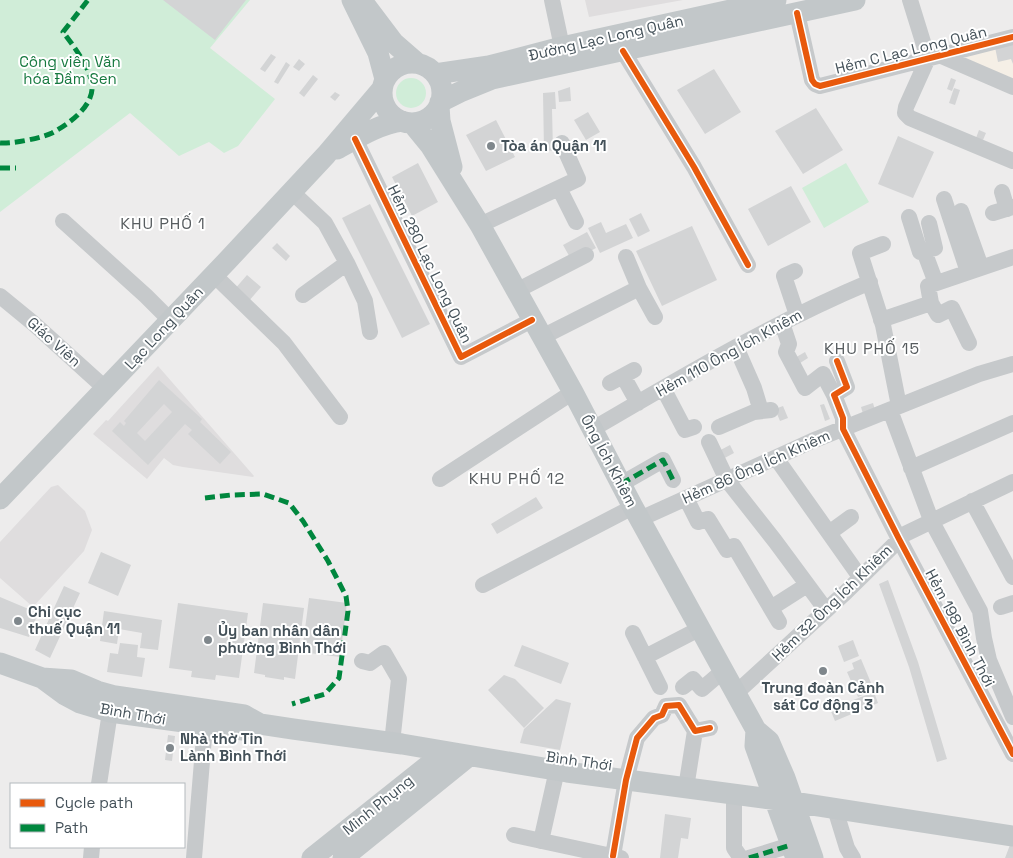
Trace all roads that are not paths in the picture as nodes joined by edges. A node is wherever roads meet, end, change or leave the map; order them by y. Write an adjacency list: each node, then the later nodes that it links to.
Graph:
1 (352, 0): 14 (main road)
2 (362, 0): 12 (main road)
3 (552, 0): 9 (street)
4 (855, 0): 7 (main road, Đường Lạc Long Quân)
5 (910, 0): 11 (street)
6 (770, 1): 9 (main road, Đường Lạc Long Quân)
7 (797, 13): 10 (main road, Đường Lạc Long Quân); 11 (street, Hẻm C Lạc Long Quân)
8 (1013, 38): 11 (street, Hẻm C Lạc Long Quân)
9 (562, 47): 13 (main road, Đường Lạc Long Quân)
10 (623, 51): 16 (main road, Đường Lạc Long Quân); 41 (street)
11 (934, 57): 15 (street); 22 (street)
12 (417, 63): 13 (main road); 14 (main road)
13 (435, 74): 16 (main road)
14 (383, 85): 17 (main road); 20 (main road)
15 (1013, 86)
16 (440, 104): 17 (main road); 26 (main road)
17 (407, 122): 18 (main road); 21 (main road)
18 (362, 136): 20 (main road); 21 (main road); 57 (street, Hẻm 280 Lạc Long Quân)
19 (562, 143): 23 (street)
20 (326, 155): 24 (main road, Lạc Long Quân)
21 (436, 157): 26 (main road)
22 (1013, 161)
23 (559, 188): 32 (street); 34 (street)
24 (291, 191): 40 (street); 44 (main road, Lạc Long Quân)
25 (1002, 192): 28 (street)
26 (460, 193): 34 (main road, Ông Ích Khiêm)
27 (944, 199): 42 (street)
28 (1004, 210)
29 (961, 211): 42 (street)
30 (909, 216): 36 (street)
31 (63, 221): 55 (street)
32 (576, 222)
33 (929, 223): 36 (street)
34 (480, 225): 48 (main road, Ông Ích Khiêm)
35 (883, 244): 45 (street, Hẻm 198 Bình Thới)
36 (924, 251): 46 (street)
37 (586, 255): 48 (street)
38 (626, 257): 47 (street)
39 (1013, 257): 42 (street)
40 (347, 263): 49 (street); 58 (street)
41 (748, 265)
42 (975, 270): 46 (street)
43 (795, 271): 52 (street)
44 (214, 275): 55 (main road, Lạc Long Quân); 70 (street)
45 (870, 282): 52 (street, Hẻm 110 Ông Ích Khiêm); 54 (street, Hẻm 198 Bình Thới)
46 (936, 283): 51 (street)
47 (639, 288): 53 (street); 57 (street)
48 (516, 290): 57 (main road, Ông Ích Khiêm)
49 (302, 295)
50 (0, 296): 65 (street, Giác Viên)
51 (931, 303): 54 (street); 59 (street)
52 (797, 315): 56 (street, Hẻm 110 Ông Ích Khiêm)
53 (655, 317)
54 (881, 320): 69 (street, Hẻm 198 Bình Thới)
55 (171, 321): 65 (main road, Lạc Long Quân)
56 (782, 323): 60 (street, Hẻm 110 Ông Ích Khiêm); 67 (street, Hẻm 198 Bình Thới)
57 (537, 329): 66 (main road, Ông Ích Khiêm)
58 (370, 332)
59 (969, 343)
60 (736, 346): 64 (street, Hẻm 110 Ông Ích Khiêm); 73 (street)
61 (836, 361): 67 (street)
62 (1013, 364): 69 (street, Hẻm 86 Ông Ích Khiêm)
63 (622, 376): 68 (street)
64 (663, 388): 68 (street, Hẻm 110 Ông Ích Khiêm); 72 (street)
65 (106, 389): 85 (main road, Lạc Long Quân)
66 (572, 392): 75 (main road, Ông Ích Khiêm); 79 (street)
67 (834, 395): 74 (street, Hẻm 198 Bình Thới)
68 (638, 403): 75 (street, Hẻm 110 Ông Ích Khiêm)
69 (894, 408): 74 (street, Hẻm 86 Ông Ích Khiêm); 78 (street, Hẻm 198 Bình Thới)
70 (340, 417)
71 (1013, 423): 78 (street)
72 (694, 427)
73 (719, 427)
74 (842, 429): 77 (street, Hẻm 86 Ông Ích Khiêm); 91 (street, Hẻm 198 Bình Thới)
75 (591, 430): 83 (main road, Ông Ích Khiêm)
76 (709, 442): 81 (street)
77 (776, 458): 81 (street, Hẻm 86 Ông Ích Khiêm); 90 (street)
78 (911, 468): 89 (street, Hẻm 198 Bình Thới)
79 (440, 480)
80 (673, 480): 83 (street)
81 (727, 480): 84 (street, Hẻm 86 Ông Ích Khiêm); 95 (street)
82 (1013, 482): 86 (street, Hẻm 32 Ông Ích Khiêm)
83 (621, 484): 87 (main road, Ông Ích Khiêm)
84 (686, 498): 87 (street, Hẻm 86 Ông Ích Khiêm); 95 (street)
85 (0, 499)
86 (972, 501): 89 (street, Hẻm 32 Ông Ích Khiêm); 92 (street)
87 (637, 513): 94 (street, Hẻm 86 Ông Ích Khiêm); 97 (main road, Ông Ích Khiêm)
88 (851, 517): 90 (street)
89 (930, 520): 91 (street, Hẻm 32 Ông Ích Khiêm); 106 (street, Hẻm 198 Bình Thới)
90 (829, 533): 93 (street)
91 (898, 539): 93 (street, Hẻm 32 Ông Ích Khiêm); 111 (street, Hẻm 198 Bình Thới)
92 (1011, 569)
93 (860, 577): 96 (street, Hẻm 32 Ông Ích Khiêm)
94 (483, 585)
95 (807, 585): 96 (street)
96 (826, 610): 107 (street, Hẻm 32 Ông Ích Khiêm)
97 (701, 628): 99 (street); 102 (main road, Ông Ích Khiêm)
98 (633, 633): 99 (street)
99 (645, 657): 104 (street)
100 (362, 662): 112 (street)
101 (0, 663): 103 (main road, Bình Thới)
102 (724, 670): 105 (street); 107 (main road, Ông Ích Khiêm)
103 (42, 678): 108 (main road, Bình Thới); 109 (main road, Bình Thới)
104 (660, 687)
105 (683, 687)
106 (1008, 692): 110 (street, Hẻm 198 Bình Thới)
107 (736, 693): 122 (main road, Ông Ích Khiêm)
108 (110, 712): 109 (main road, Bình Thới); 119 (street)
109 (206, 717): 112 (main road, Bình Thới); 130 (street)
110 (1013, 717)
111 (1006, 725): 114 (street, Hẻm 198 Bình Thới)
112 (397, 744): 113 (main road, Bình Thới); 117 (main road)
113 (445, 752): 115 (main road, Bình Thới); 117 (main road, Minh Phụng)
114 (1013, 754)
115 (469, 756): 116 (main road, Bình Thới); 132 (main road, Minh Phụng)
116 (556, 770): 118 (main road, Bình Thới); 126 (street)
117 (416, 775): 131 (main road, Minh Phụng)
118 (626, 780): 120 (main road, Bình Thới); 120 (street); 129 (street)
119 (99, 783)
120 (686, 788): 121 (main road, Bình Thới)
121 (734, 795): 122 (main road, Bình Thới); 133 (street)
122 (784, 801): 123 (main road, Bình Thới); 128 (main road); 135 (main road)
123 (834, 809): 125 (main road, Bình Thới); 136 (street)
124 (514, 835): 126 (street)
125 (1013, 836)
126 (541, 841): 127 (street)
127 (556, 851): 129 (street)
128 (793, 851): 134 (street)
129 (617, 857)
130 (194, 858)
131 (312, 858)
132 (343, 858)
133 (740, 858)
134 (749, 858)
135 (812, 858)
136 (853, 858)

